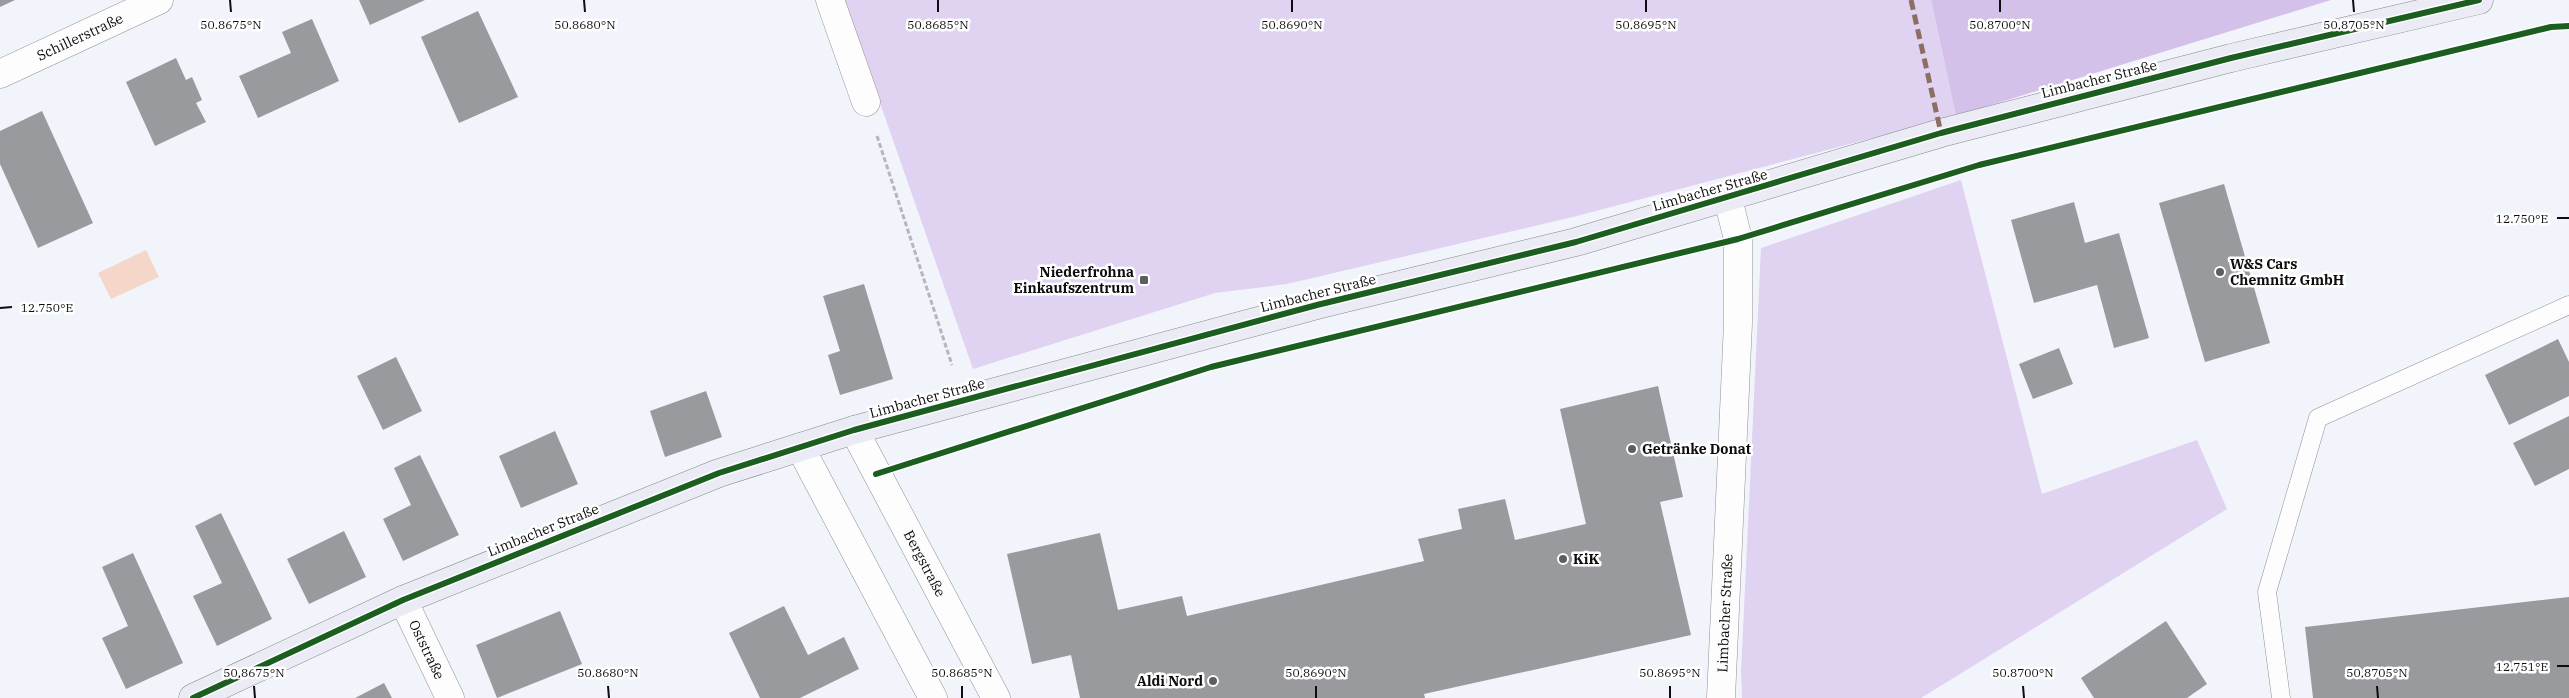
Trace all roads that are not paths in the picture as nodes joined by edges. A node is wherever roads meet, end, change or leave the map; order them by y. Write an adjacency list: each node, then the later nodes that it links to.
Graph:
1 (159, 0): 4 (street, Schillerstraße)
2 (830, 0): 5 (street)
3 (2480, 0): 6 (street, Limbacher Straße)
4 (0, 74)
5 (866, 102)
6 (1728, 199): 8 (street, Limbacher Straße); 15 (street, Limbacher Straße)
7 (2569, 305): 16 (lane)
8 (854, 430): 9 (street, Limbacher Straße); 14 (street, Bergstraße)
9 (800, 447): 10 (street, Limbacher Straße); 13 (street)
10 (403, 600): 11 (street, Limbacher Straße); 12 (street, Oststraße)
11 (193, 698)
12 (450, 698)
13 (933, 698)
14 (996, 698)
15 (1721, 698)
16 (2281, 698)

